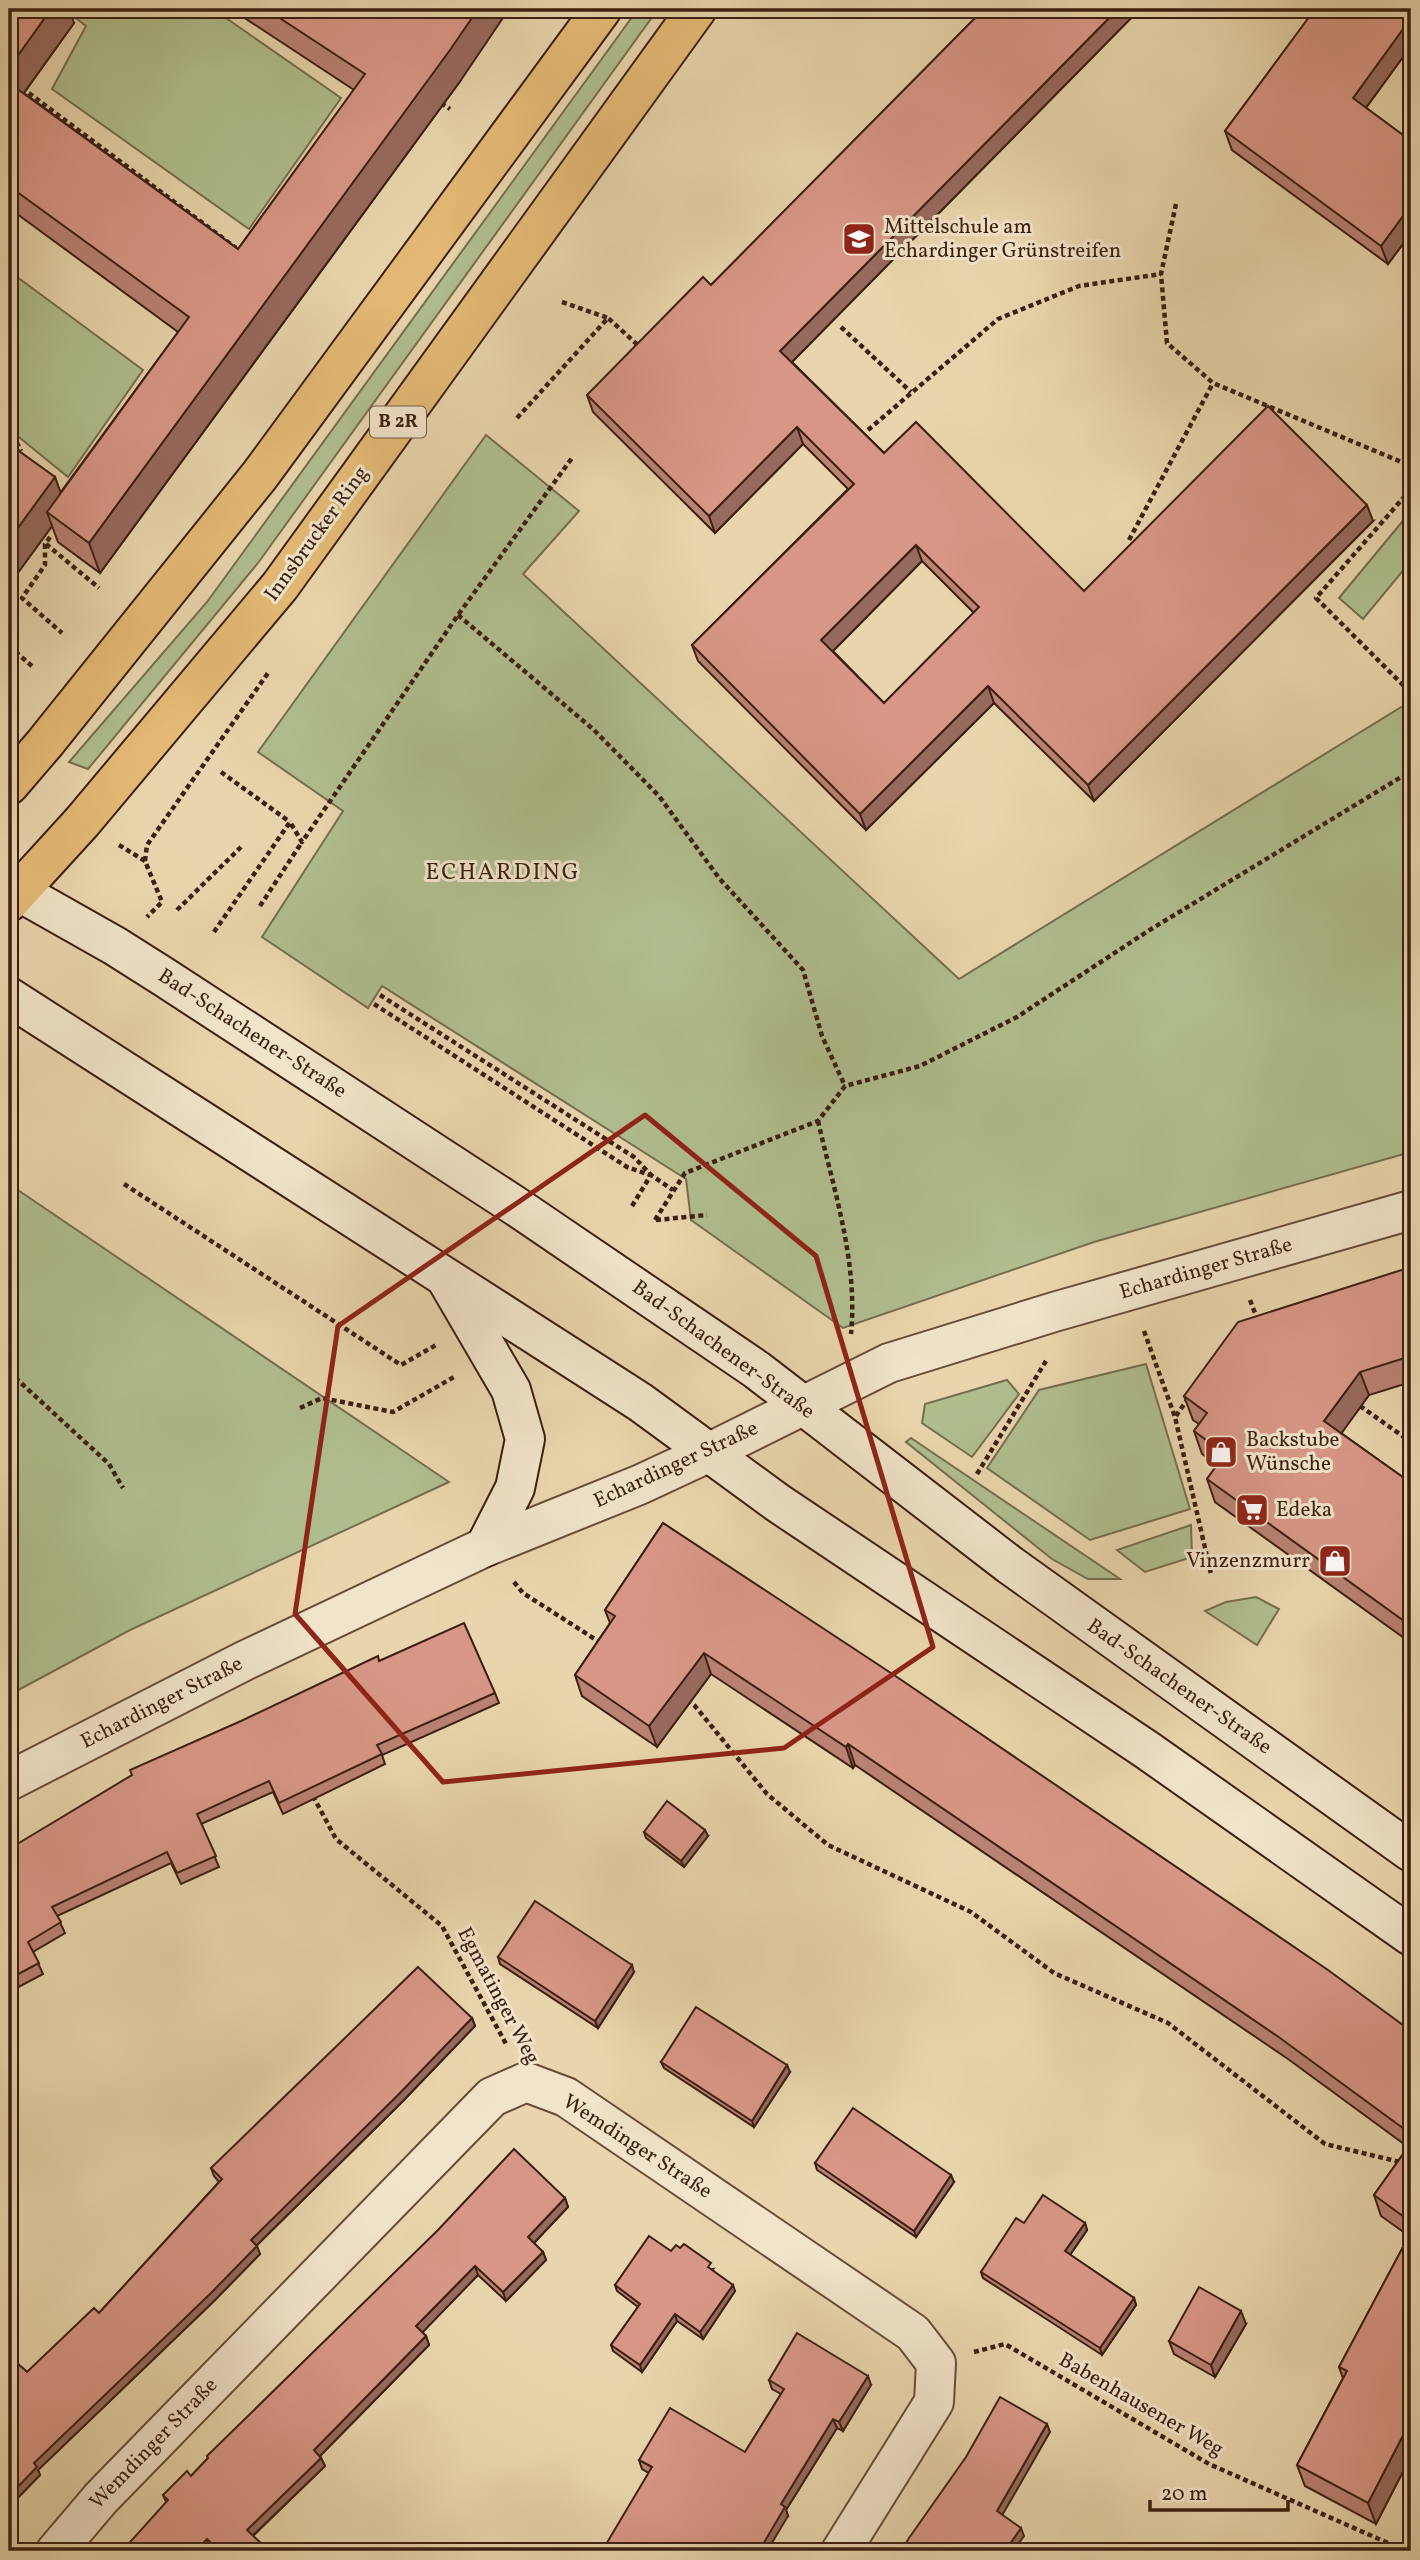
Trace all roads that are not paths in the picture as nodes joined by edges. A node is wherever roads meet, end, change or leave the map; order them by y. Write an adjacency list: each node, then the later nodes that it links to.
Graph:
1 (602, 9): 3 (main road)
2 (697, 9): 4 (main road, Innsbrucker Ring / B 2R)
3 (9, 785)
4 (12, 893): 8 (main road, Bad-Schachener-Straße)
5 (9, 997): 7 (main road)
6 (1411, 1210): 8 (main road, Echardinger Straße)
7 (445, 1277): 9 (main road); 10 (main road)
8 (803, 1405): 9 (main road, Echardinger Straße); 12 (main road, Bad-Schachener-Straße)
9 (710, 1452): 10 (main road, Echardinger Straße); 13 (main road)
10 (485, 1547): 11 (main road, Echardinger Straße)
11 (9, 1781)
12 (1411, 1852)
13 (1411, 1936)
14 (56, 2551): 15 (main road, Wemdinger Straße)
15 (841, 2551)

